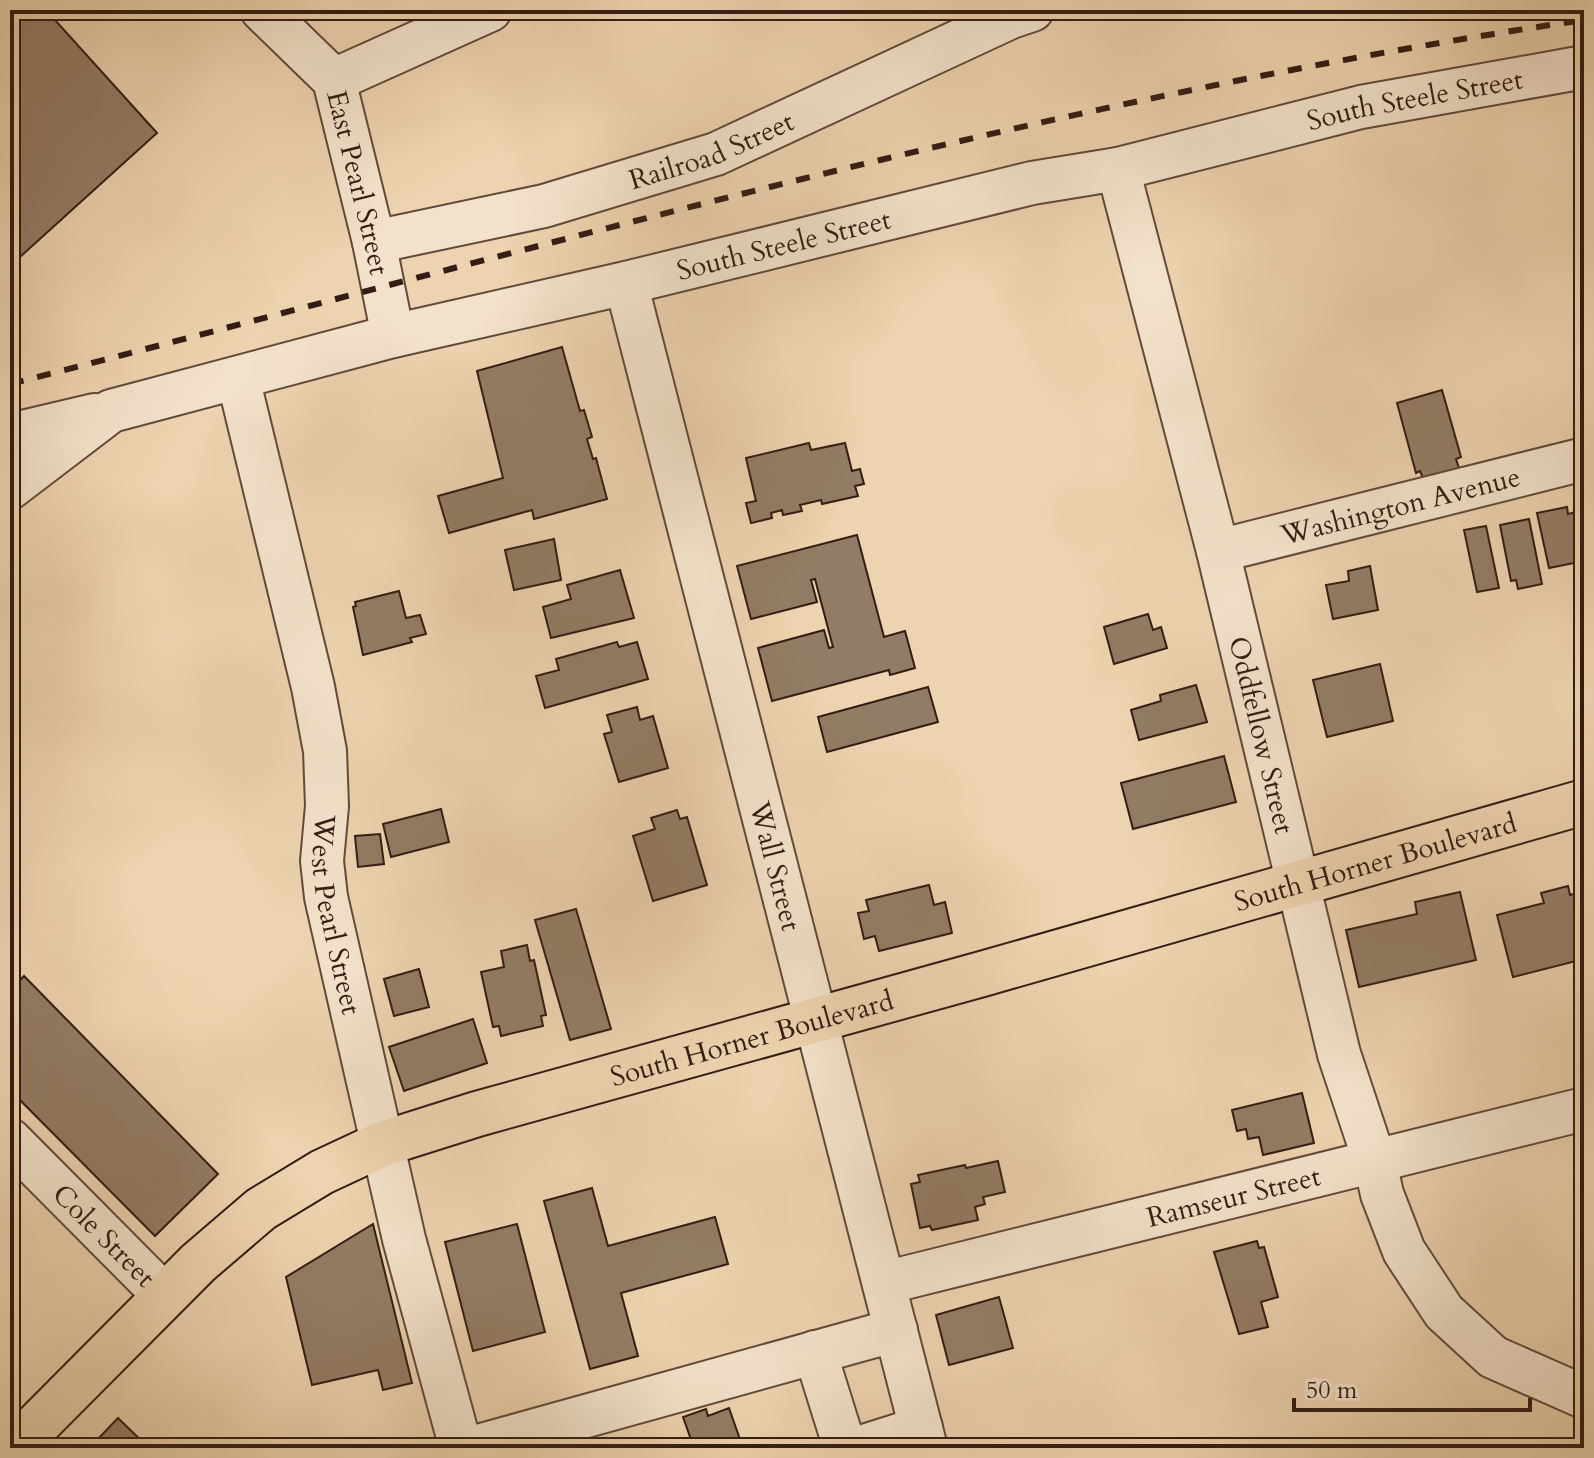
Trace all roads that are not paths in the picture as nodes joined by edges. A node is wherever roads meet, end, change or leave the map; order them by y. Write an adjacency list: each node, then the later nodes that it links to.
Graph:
1 (262, 10): 5 (street, East Pearl Street)
2 (490, 10): 5 (street)
3 (1032, 10): 7 (street, Railroad Street)
4 (1584, 67): 6 (street, South Steele Street)
5 (334, 80): 7 (street, East Pearl Street)
6 (1118, 169): 8 (street, South Steele Street); 15 (street, Oddfellow Street)
7 (374, 242): 9 (street, East Pearl Street)
8 (626, 283): 9 (street, South Steele Street); 18 (street, Wall Street)
9 (393, 336): 10 (street, South Steele Street)
10 (238, 378): 11 (street, South Steele Street); 21 (street, West Pearl Street)
11 (111, 411): 12 (street); 14 (street, South Steele Street)
12 (10, 435)
13 (1584, 459): 15 (street, Washington Avenue)
14 (10, 488)
15 (1218, 551): 17 (street, Oddfellow Street)
16 (1584, 802): 17 (main road, South Horner Boulevard)
17 (1297, 883): 18 (main road, South Horner Boulevard); 22 (street, Oddfellow Street)
18 (815, 1020): 21 (main road, South Horner Boulevard); 23 (street, Wall Street)
19 (1584, 1109): 22 (street, Ramseur Street)
20 (10, 1140): 24 (street, Cole Street)
21 (382, 1144): 24 (main road, South Horner Boulevard); 30 (street, West Pearl Street)
22 (1375, 1162): 23 (street, Ramseur Street); 27 (street, Oddfellow Street)
23 (884, 1283): 25 (street, Wall Street)
24 (165, 1296): 29 (main road, South Horner Boulevard)
25 (896, 1330): 26 (street); 28 (street, Wall Street)
26 (815, 1352): 31 (street); 32 (street)
27 (1584, 1397)
28 (923, 1438): 33 (street)
29 (14, 1448)
30 (461, 1448)
31 (471, 1448)
32 (845, 1448)
33 (858, 1448)

